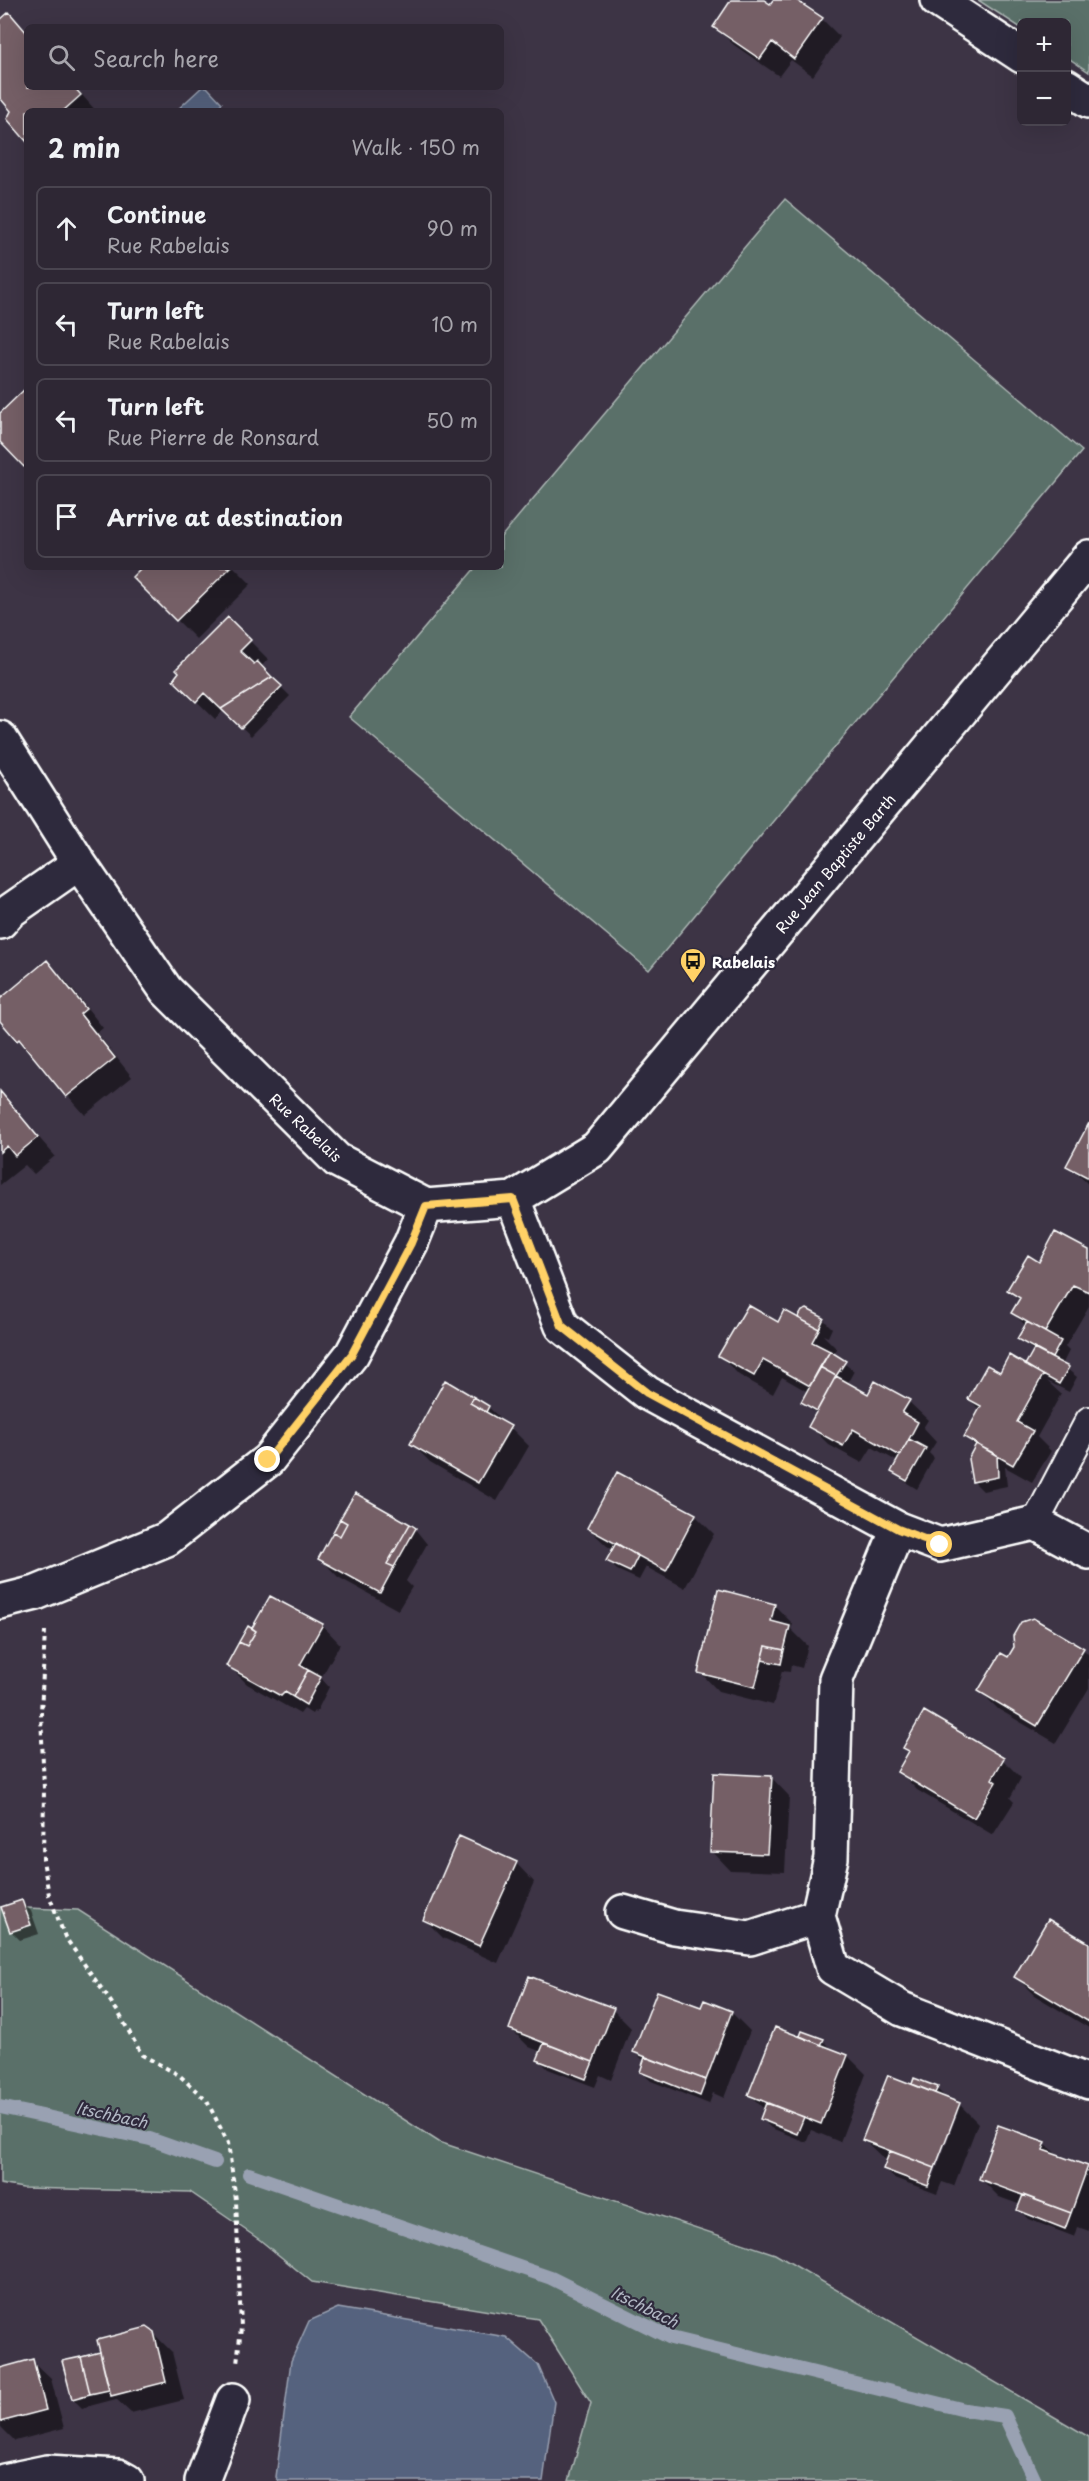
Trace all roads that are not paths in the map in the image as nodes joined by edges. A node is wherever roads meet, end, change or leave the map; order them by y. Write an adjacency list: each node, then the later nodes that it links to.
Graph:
1 (937, 0): 2 (street)
2 (1017, 53)
3 (1071, 89): 4 (street)
4 (1089, 101)
5 (1089, 557): 9 (street, Rue Jean Baptiste Barth)
6 (0, 738): 7 (street, Rue Rabelais)
7 (79, 863): 8 (street); 10 (street, Rue Rabelais)
8 (0, 922)
9 (513, 1199): 10 (street); 13 (street)
10 (426, 1206): 15 (street)
11 (1089, 1420): 12 (lane)
12 (1035, 1524): 13 (street); 14 (street)
13 (898, 1529): 17 (street)
14 (1089, 1551)
15 (0, 1602)
16 (623, 1912): 17 (street)
17 (818, 1916): 18 (street)
18 (1089, 2082)
19 (233, 2400): 22 (street)
20 (4, 2481): 21 (street)
21 (127, 2481)
22 (202, 2481)

